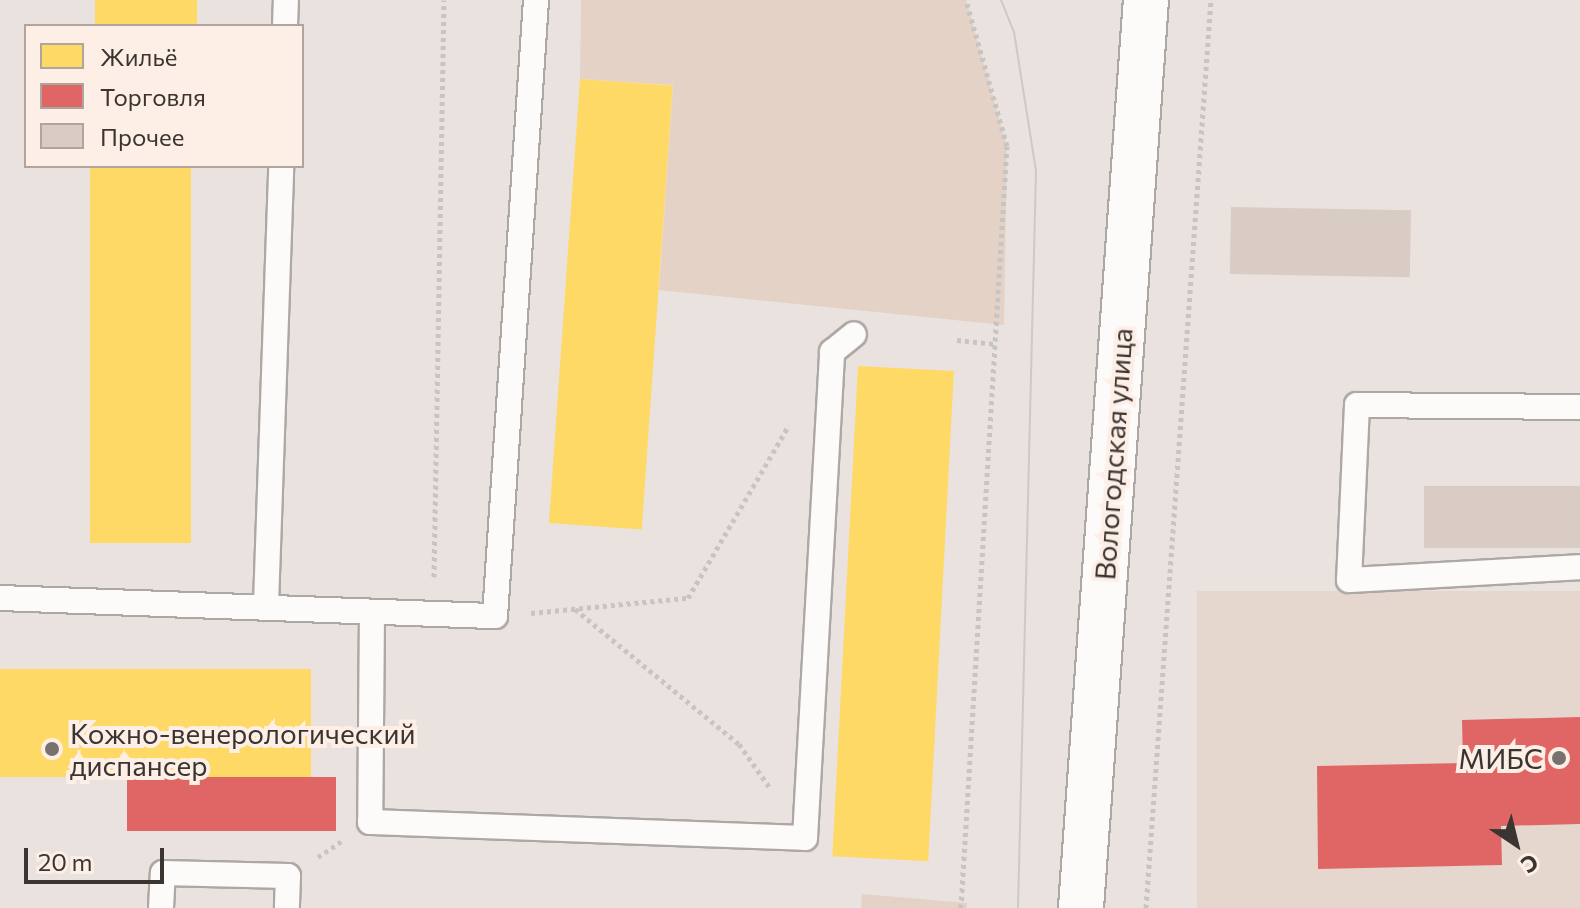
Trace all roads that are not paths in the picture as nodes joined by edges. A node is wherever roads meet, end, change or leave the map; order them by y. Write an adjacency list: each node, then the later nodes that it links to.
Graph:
1 (286, 0): 4 (lane)
2 (536, 0): 11 (lane)
3 (1146, 0): 14 (street, Вологодская улица)
4 (285, 24)
5 (281, 168): 10 (lane)
6 (854, 334): 11 (lane)
7 (1580, 407): 8 (lane)
8 (1580, 567)
9 (0, 598): 10 (lane)
10 (266, 604): 11 (lane)
11 (372, 613)
12 (161, 908): 13 (lane)
13 (287, 908)
14 (1081, 908)

